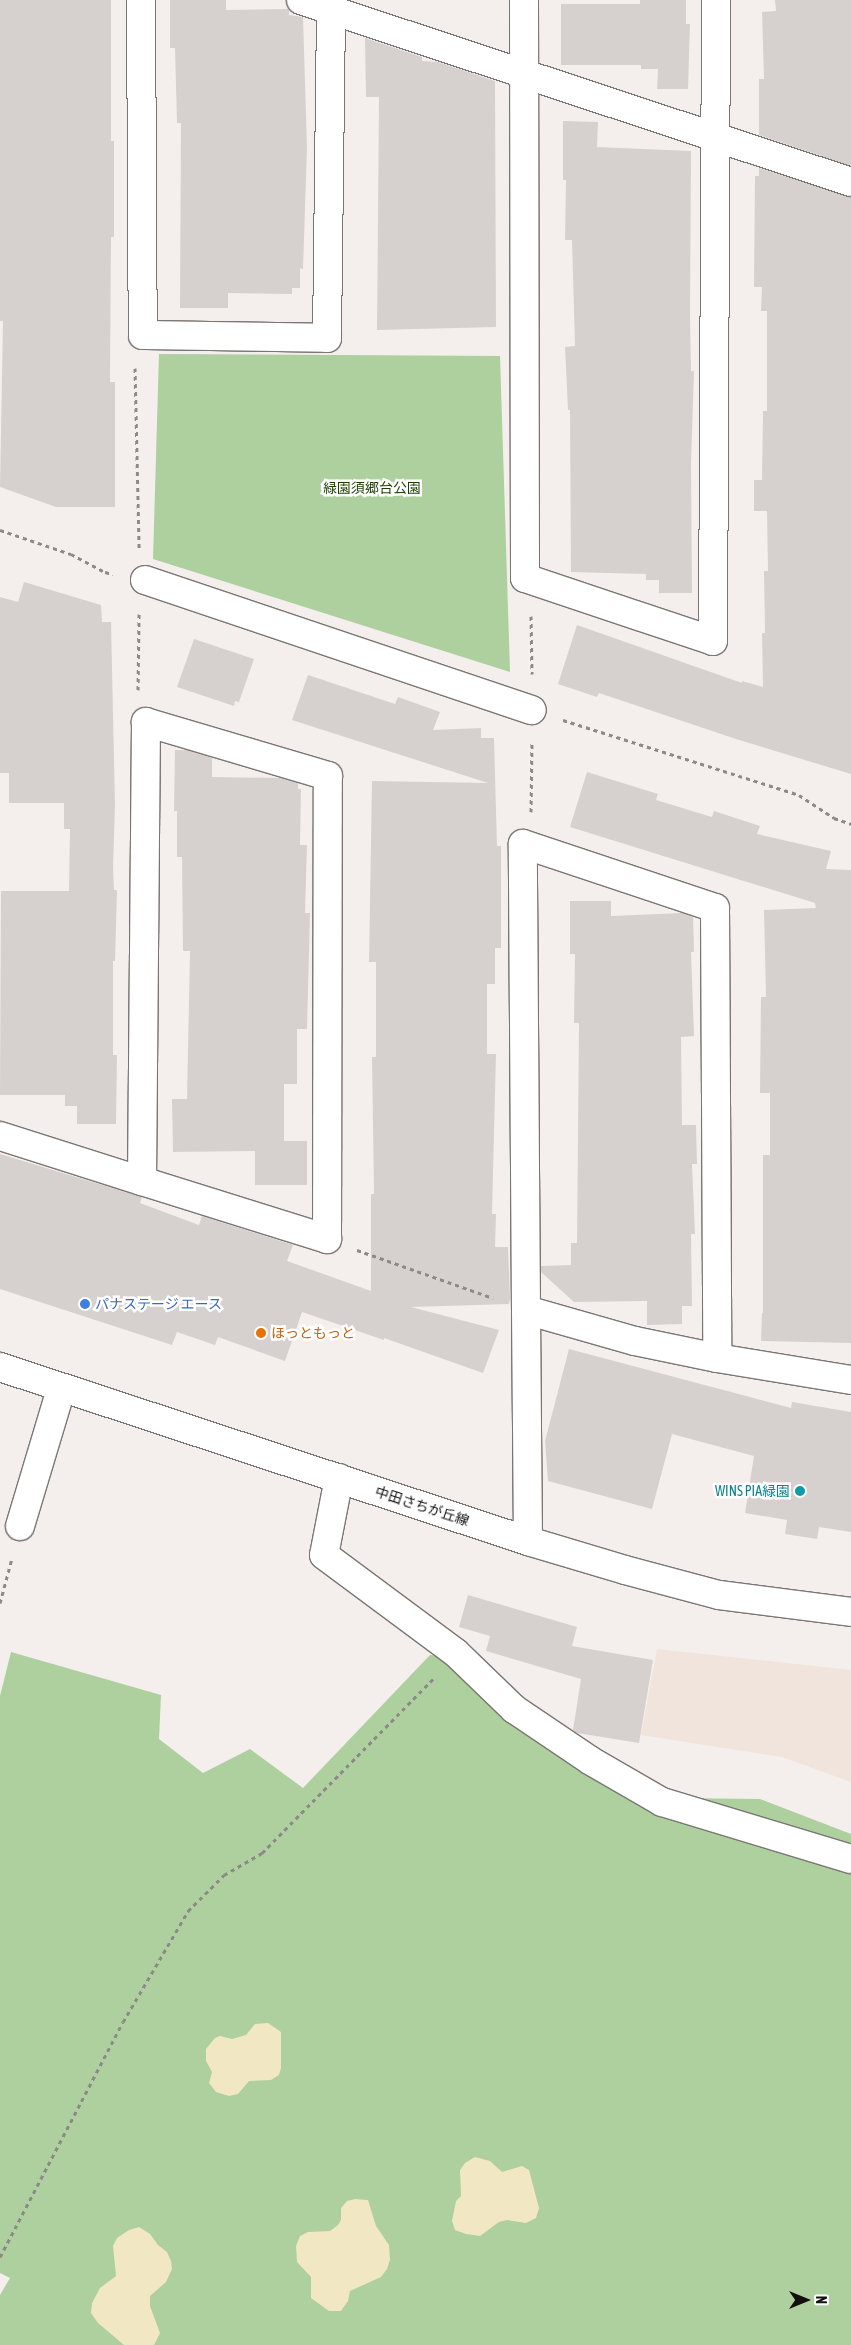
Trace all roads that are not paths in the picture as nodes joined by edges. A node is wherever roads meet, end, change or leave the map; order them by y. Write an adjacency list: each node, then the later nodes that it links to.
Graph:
1 (141, 0): 5 (street)
2 (301, 0): 5 (street)
3 (524, 0): 6 (street)
4 (716, 0): 7 (street)
5 (331, 5): 6 (street)
6 (524, 74): 7 (street); 7 (street)
7 (717, 138): 8 (street)
8 (851, 182)
9 (145, 580): 10 (street)
10 (532, 723)
11 (0, 1136): 12 (street)
12 (142, 1181): 12 (street)
13 (526, 1310): 14 (street); 14 (street); 20 (street)
14 (717, 1358): 16 (street)
15 (0, 1367): 17 (street, 中田さちが丘線)
16 (851, 1380)
17 (61, 1388): 18 (street, 中田さちが丘線); 19 (street)
18 (338, 1478): 20 (street, 中田さちが丘線); 22 (street)
19 (17, 1539)
20 (528, 1541): 21 (street, 中田さちが丘線)
21 (851, 1612)
22 (851, 1859)

